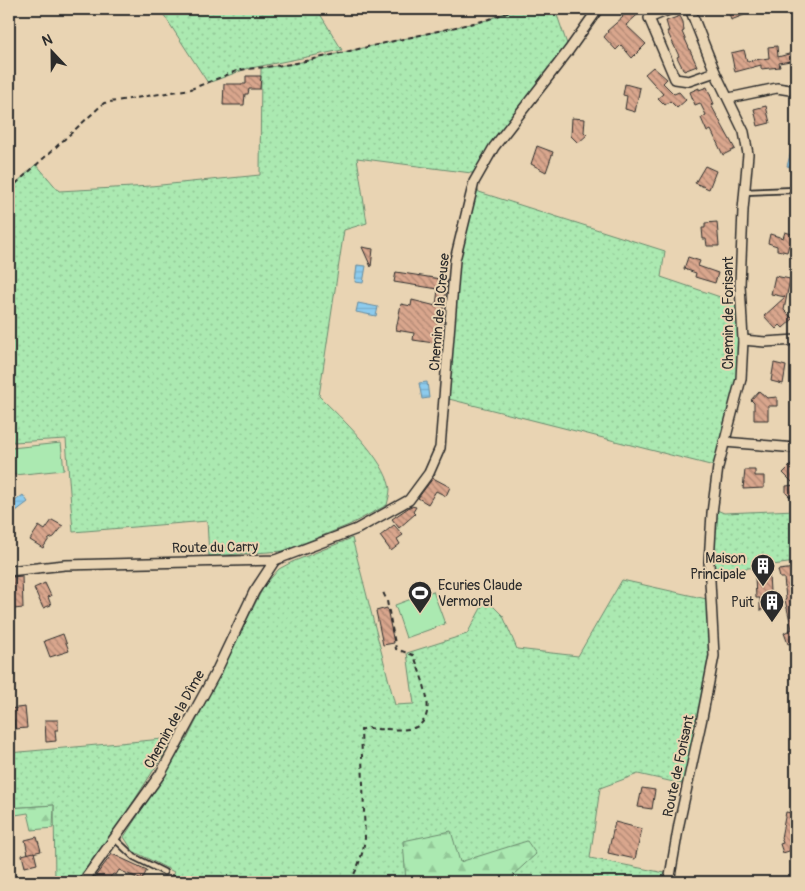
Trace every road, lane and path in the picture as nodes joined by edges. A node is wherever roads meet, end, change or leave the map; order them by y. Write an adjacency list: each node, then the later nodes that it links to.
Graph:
1 (515, 9): 8 (path)
2 (598, 9): 15 (street, Chemin de la Creuse)
3 (671, 9): 5 (street)
4 (690, 9): 5 (street, Chemin de Forisant)
5 (715, 72): 7 (street, Chemin de Forisant)
6 (796, 91): 7 (street)
7 (729, 98): 10 (street, Chemin de Forisant)
8 (9, 190)
9 (794, 190): 10 (lane)
10 (745, 192): 11 (street, Chemin de Forisant)
11 (743, 340): 12 (street); 13 (street, Chemin de Forisant)
12 (796, 340)
13 (724, 442): 14 (street); 19 (street, Chemin de Forisant)
14 (796, 448)
15 (409, 500): 16 (street, Route du Carry)
16 (275, 560): 17 (street, Route du Carry); 20 (street, Chemin de la Dîme)
17 (9, 571)
18 (383, 592): 24 (path)
19 (714, 656): 25 (street, Route de Forisant)
20 (115, 839): 21 (lane); 22 (street, Chemin de la Dîme)
21 (164, 872): 23 (path)
22 (83, 882)
23 (186, 882)
24 (350, 882)
25 (669, 882)

